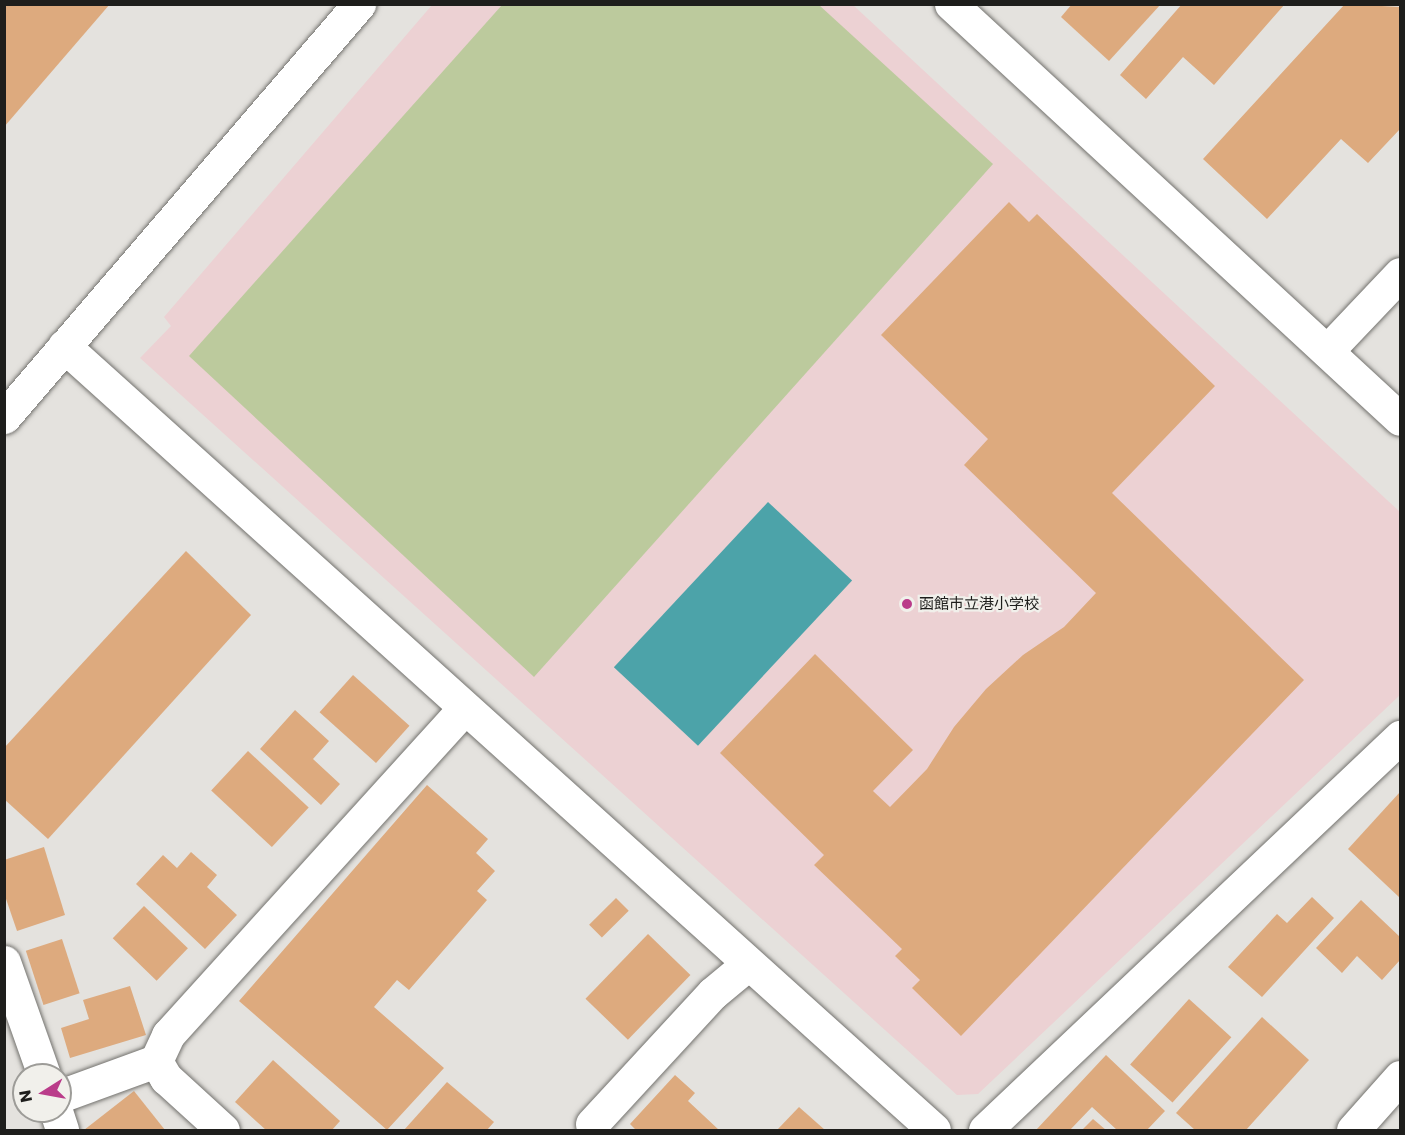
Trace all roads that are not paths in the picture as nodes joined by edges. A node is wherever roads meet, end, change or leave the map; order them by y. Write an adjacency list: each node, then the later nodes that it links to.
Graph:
1 (359, 4): 4 (street)
2 (951, 4): 5 (street)
3 (1401, 274): 5 (street)
4 (64, 346): 6 (street); 8 (street)
5 (1327, 351): 7 (street)
6 (4, 417)
7 (1401, 419)
8 (464, 708): 11 (street); 12 (street)
9 (1401, 737): 19 (street)
10 (4, 962): 13 (street)
11 (748, 964): 16 (street); 18 (street)
12 (156, 1061): 15 (street); 17 (street)
13 (40, 1063)
14 (1401, 1077): 20 (street)
15 (72, 1092)
16 (592, 1124)
17 (224, 1131)
18 (934, 1131)
19 (986, 1131)
20 (1353, 1131)

